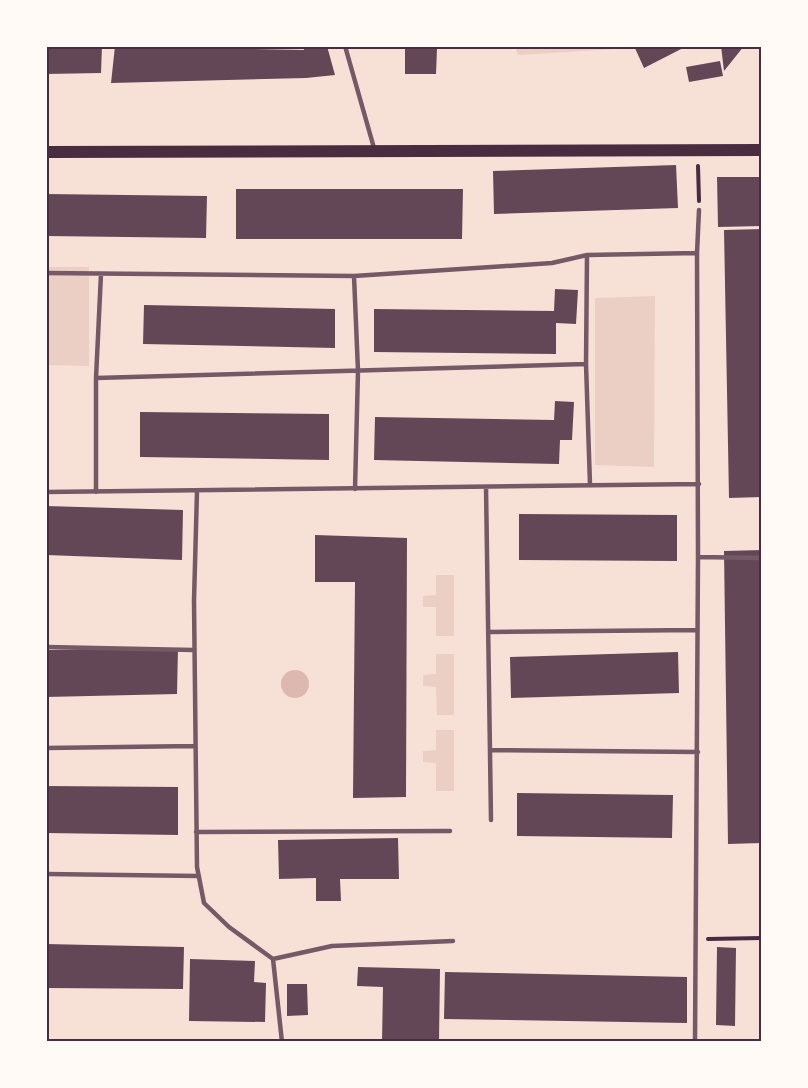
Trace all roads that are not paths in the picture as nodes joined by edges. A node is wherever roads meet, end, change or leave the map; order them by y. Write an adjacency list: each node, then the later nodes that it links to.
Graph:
1 (345, 46): 3 (lane)
2 (762, 150): 3 (main road)
3 (374, 151): 4 (main road)
4 (46, 152)
5 (699, 210): 6 (lane)
6 (697, 253): 7 (lane); 14 (lane)
7 (587, 255): 10 (lane); 11 (lane)
8 (46, 273): 9 (lane)
9 (101, 274): 10 (lane); 13 (lane)
10 (354, 276): 12 (lane)
11 (586, 364): 12 (lane); 15 (lane)
12 (358, 371): 13 (lane); 17 (lane)
13 (96, 378): 20 (lane)
14 (699, 484): 15 (lane); 21 (lane)
15 (590, 485): 16 (lane)
16 (486, 487): 17 (lane); 24 (lane)
17 (355, 489): 18 (lane)
18 (197, 491): 20 (lane); 26 (lane)
19 (46, 492): 20 (lane)
20 (96, 492)
21 (698, 557): 22 (lane); 23 (lane)
22 (762, 558)
23 (698, 630): 24 (lane); 30 (lane)
24 (490, 632): 29 (lane)
25 (46, 647): 26 (lane)
26 (194, 650): 27 (lane)
27 (195, 746): 28 (lane); 33 (lane)
28 (46, 748)
29 (491, 750): 30 (lane); 31 (lane)
30 (698, 752): 39 (lane)
31 (491, 820)
32 (450, 831): 33 (lane)
33 (196, 832): 35 (lane)
34 (46, 874): 35 (lane)
35 (199, 876): 37 (lane)
36 (453, 941): 37 (lane)
37 (273, 959): 38 (lane)
38 (282, 1041)
39 (695, 1041)

